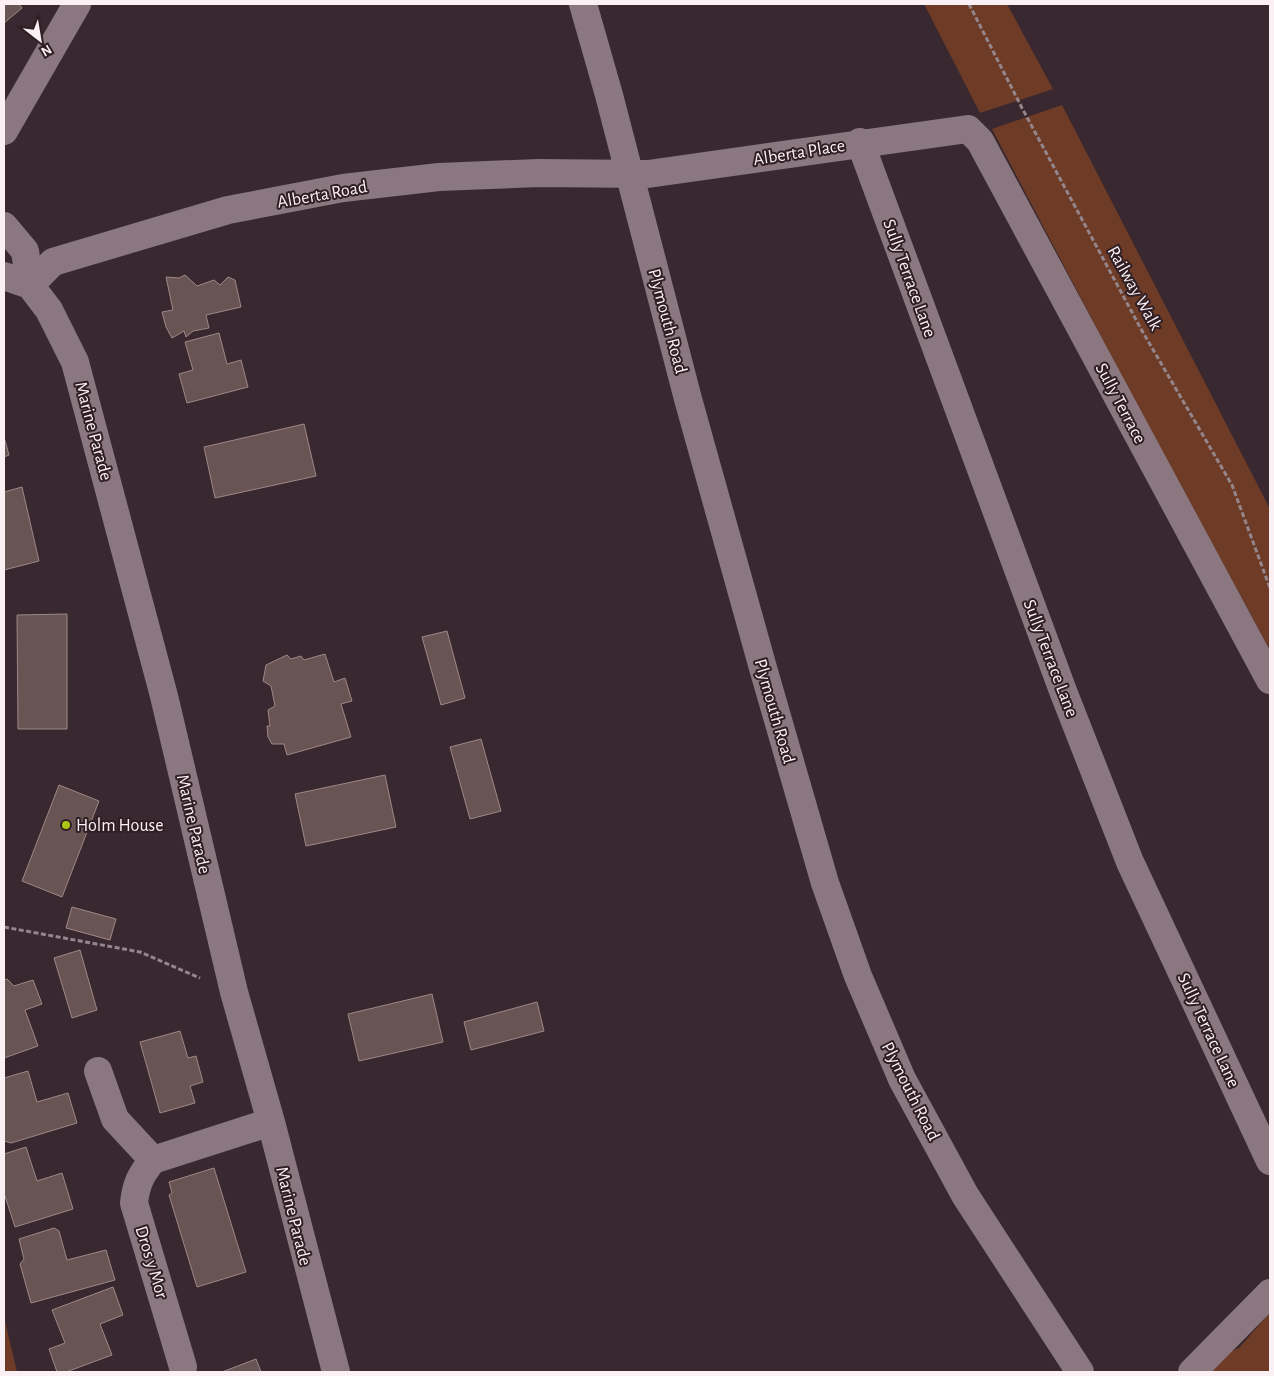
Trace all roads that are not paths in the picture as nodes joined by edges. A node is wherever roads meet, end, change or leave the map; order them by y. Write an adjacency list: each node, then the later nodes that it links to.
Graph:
1 (76, 4): 4 (street)
2 (583, 4): 6 (street, Plymouth Road)
3 (968, 129): 5 (street, Alberta Place); 10 (street, Sully Terrace)
4 (4, 131)
5 (860, 142): 6 (street, Alberta Place); 14 (street, Sully Terrace Lane)
6 (630, 175): 9 (street, Alberta Road); 18 (street, Plymouth Road)
7 (4, 226): 9 (street, Marine Parade)
8 (4, 276): 9 (street)
9 (30, 285): 12 (street, Marine Parade)
10 (1270, 680)
11 (98, 1071): 13 (street)
12 (271, 1122): 13 (street); 17 (street, Marine Parade)
13 (153, 1160): 16 (street, Dros y Mor)
14 (1270, 1161)
15 (1270, 1293): 19 (street)
16 (183, 1367)
17 (336, 1372)
18 (1080, 1372)
19 (1192, 1372)

